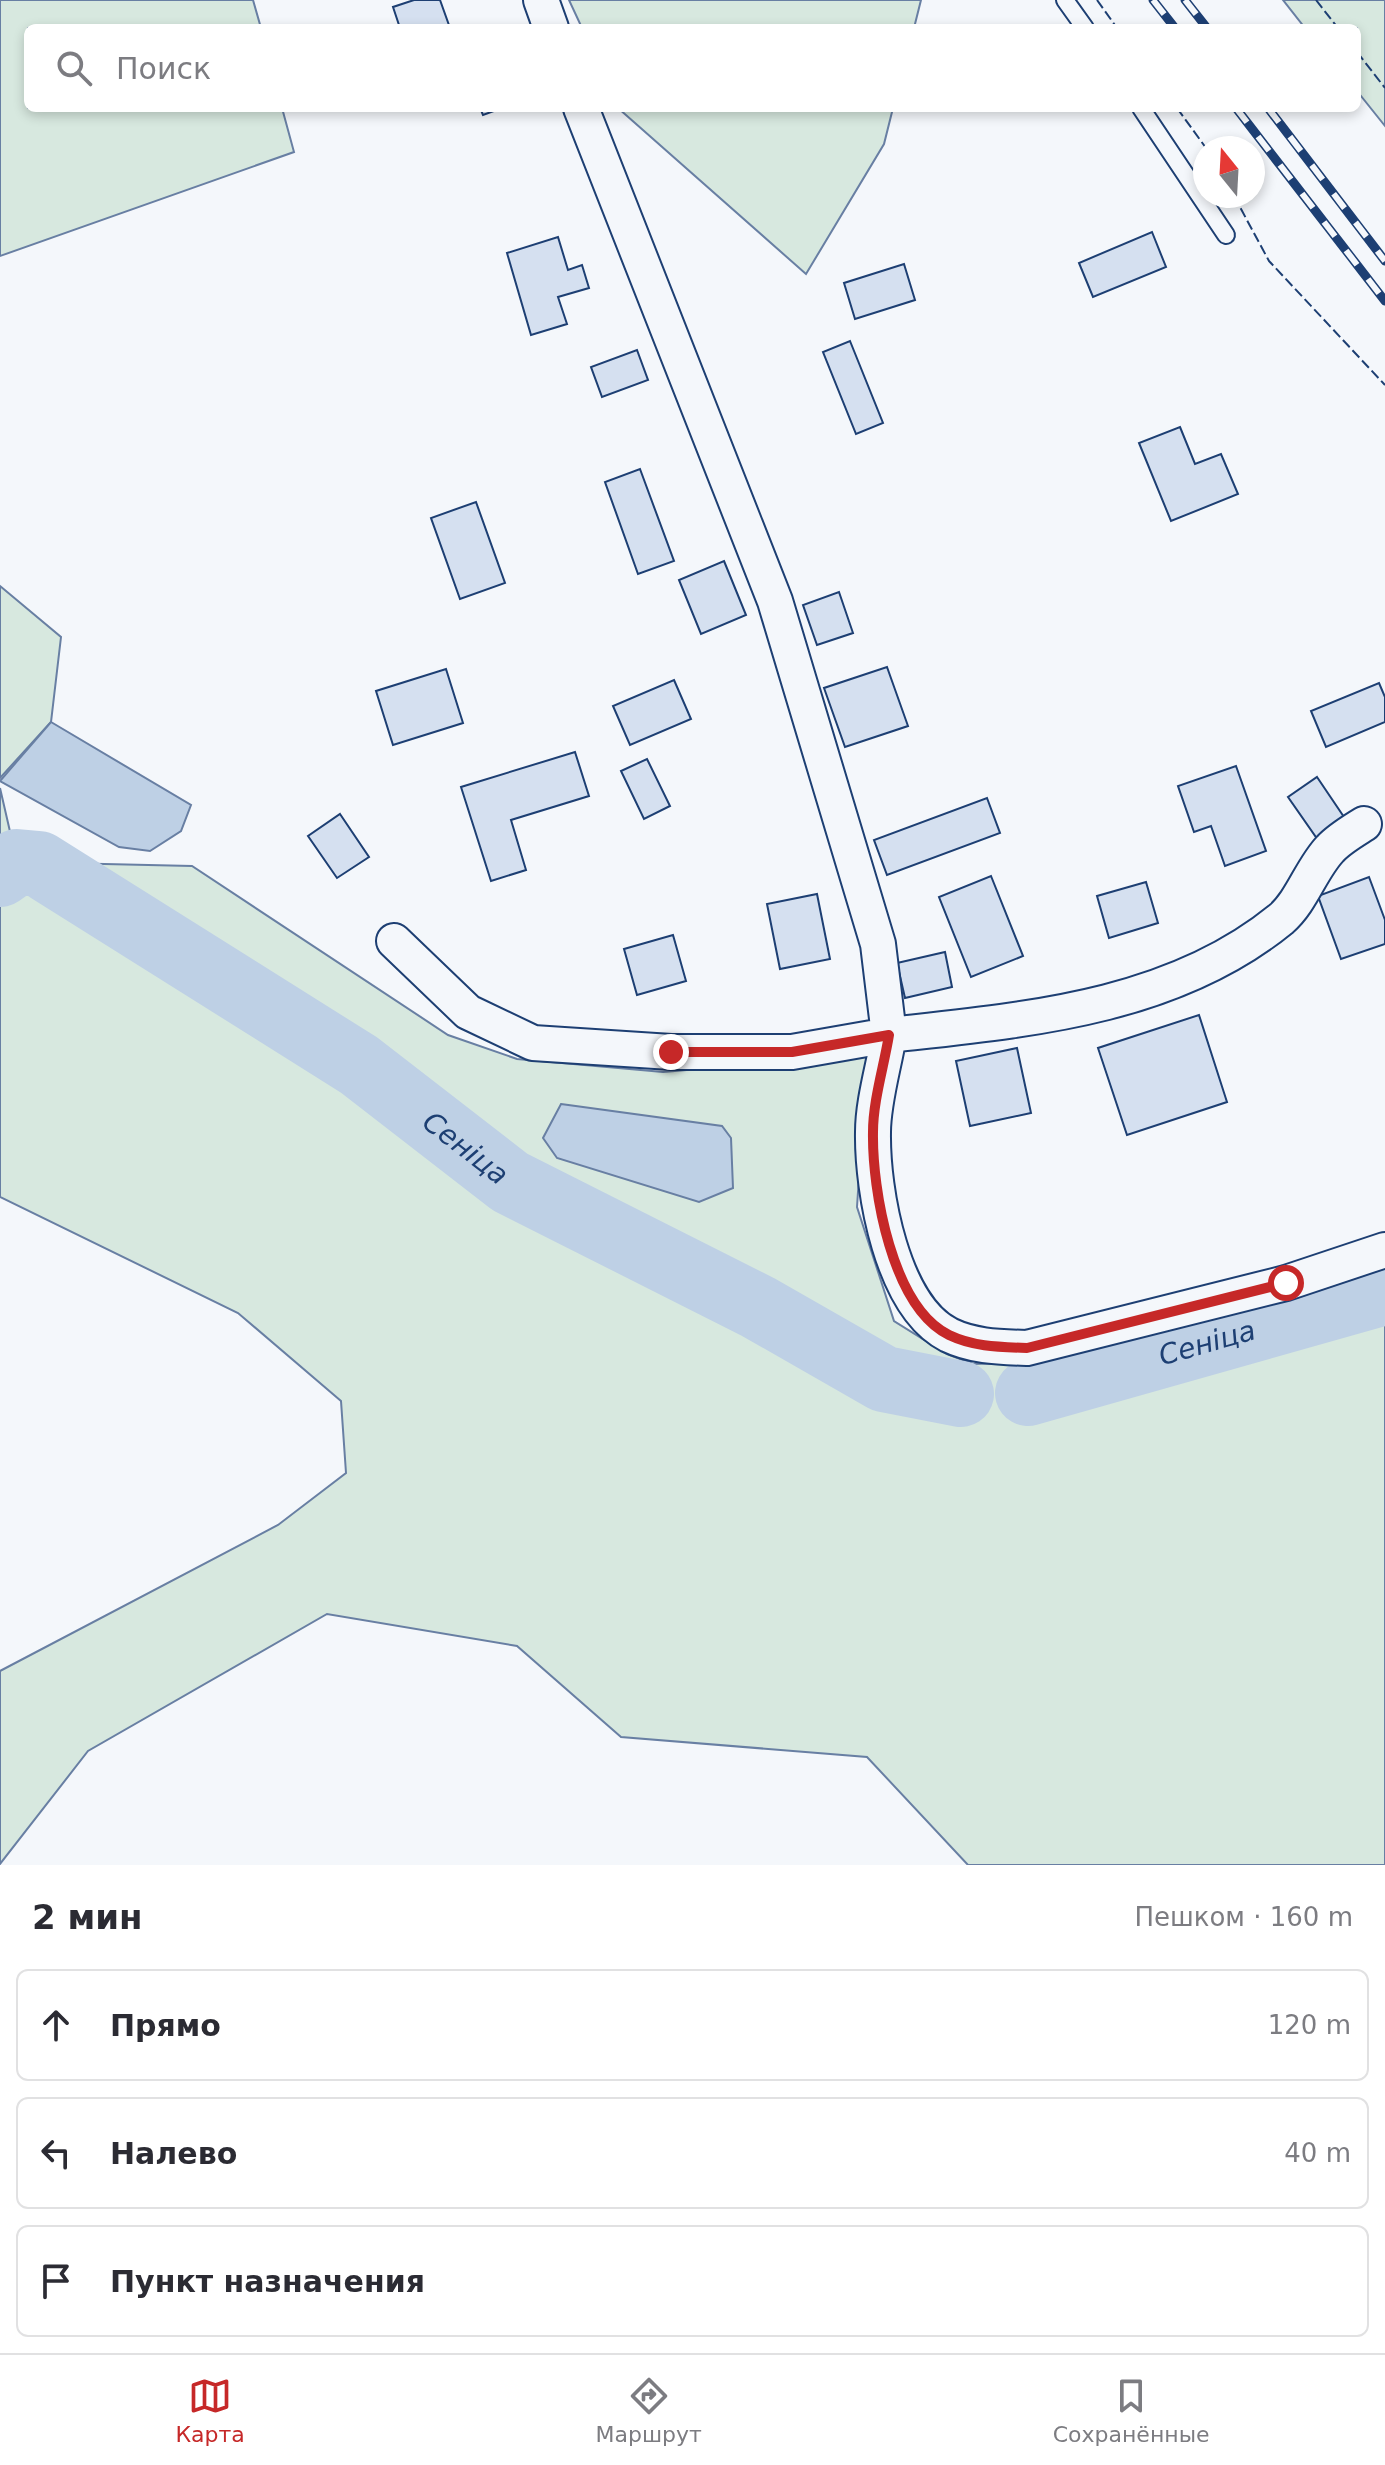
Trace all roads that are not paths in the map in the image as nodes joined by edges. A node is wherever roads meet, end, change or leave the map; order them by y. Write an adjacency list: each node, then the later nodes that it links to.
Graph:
1 (541, 0): 3 (street)
2 (1065, 0): 4 (lane)
3 (550, 24)
4 (1082, 24)
5 (583, 112): 10 (street)
6 (1144, 112): 7 (lane)
7 (1226, 235)
8 (1364, 824): 10 (street)
9 (394, 941): 10 (street)
10 (889, 1035): 11 (street)
11 (1385, 1250)

